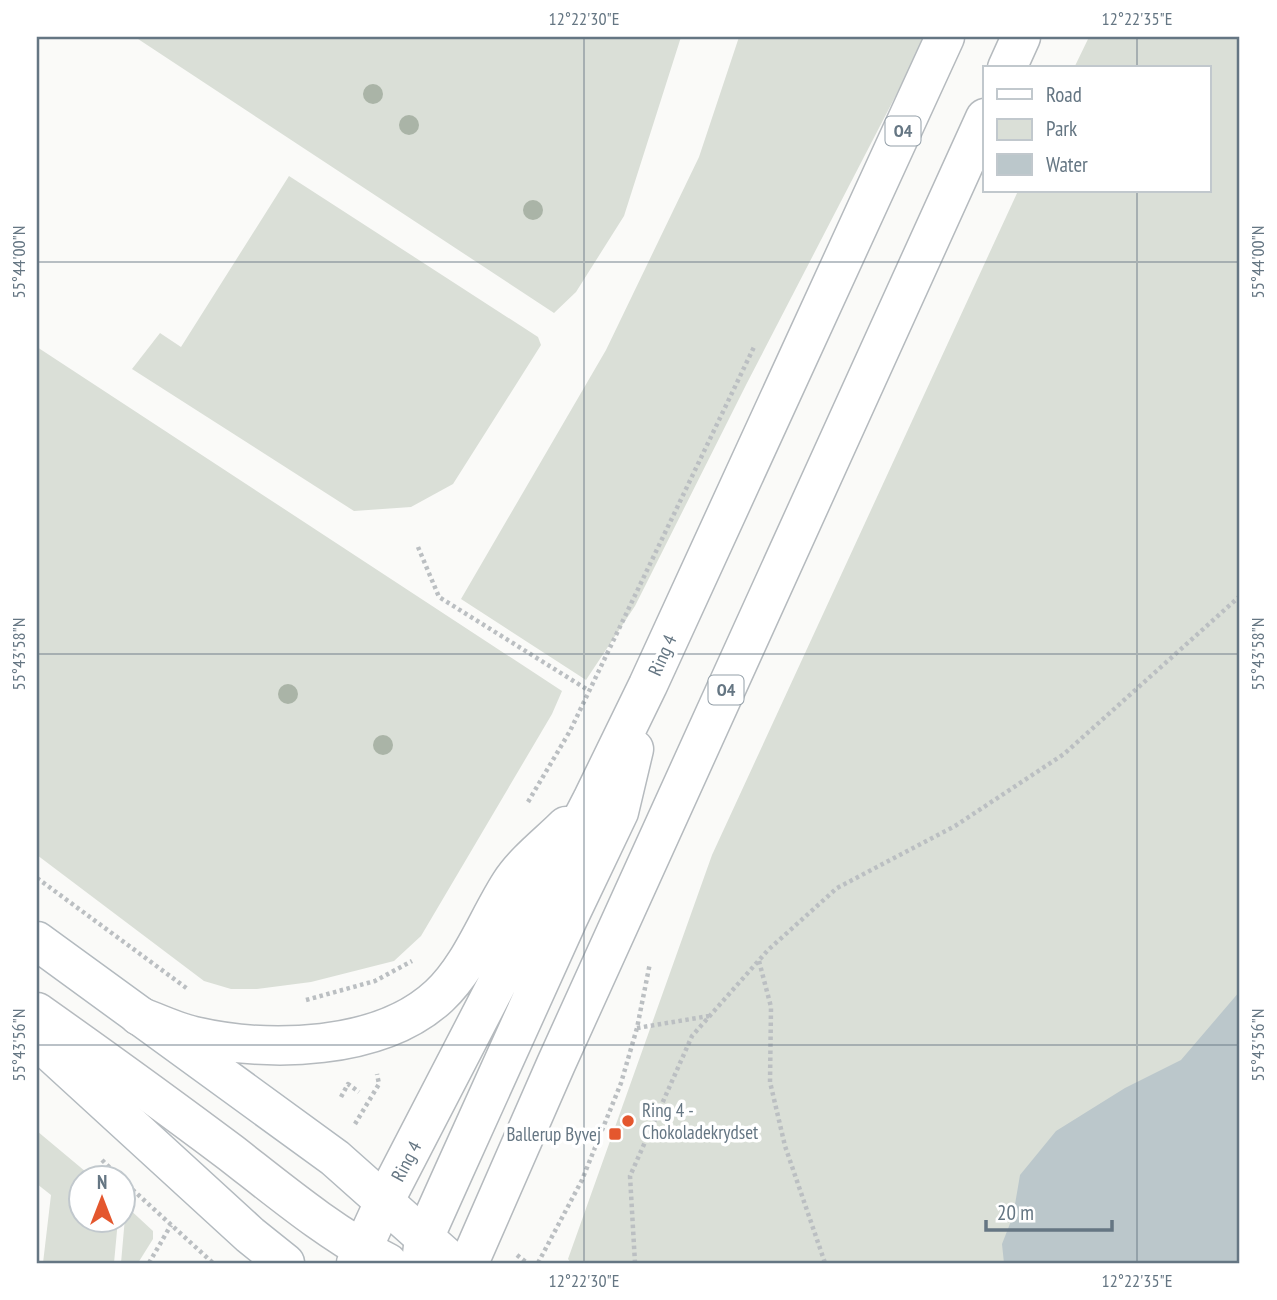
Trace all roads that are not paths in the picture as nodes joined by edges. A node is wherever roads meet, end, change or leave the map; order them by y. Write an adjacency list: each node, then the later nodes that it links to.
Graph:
1 (945, 37): 5 (main road, Ring 4 / O4)
2 (1021, 37): 3 (main road)
3 (1008, 66)
4 (983, 122): 16 (main road, O4)
5 (648, 685): 6 (main road, Ring 4 / O4); 12 (main road)
6 (592, 800): 9 (main road); 11 (main road, Ring 4 / O4)
7 (37, 941): 9 (main road)
8 (37, 1012): 13 (main road)
9 (139, 1016): 11 (main road)
10 (37, 1040): 14 (main road)
11 (384, 1202): 12 (main road); 13 (main road, Ring 4 / O4)
12 (423, 1251): 15 (main road)
13 (374, 1260)
14 (285, 1263)
15 (453, 1263)
16 (469, 1263)

